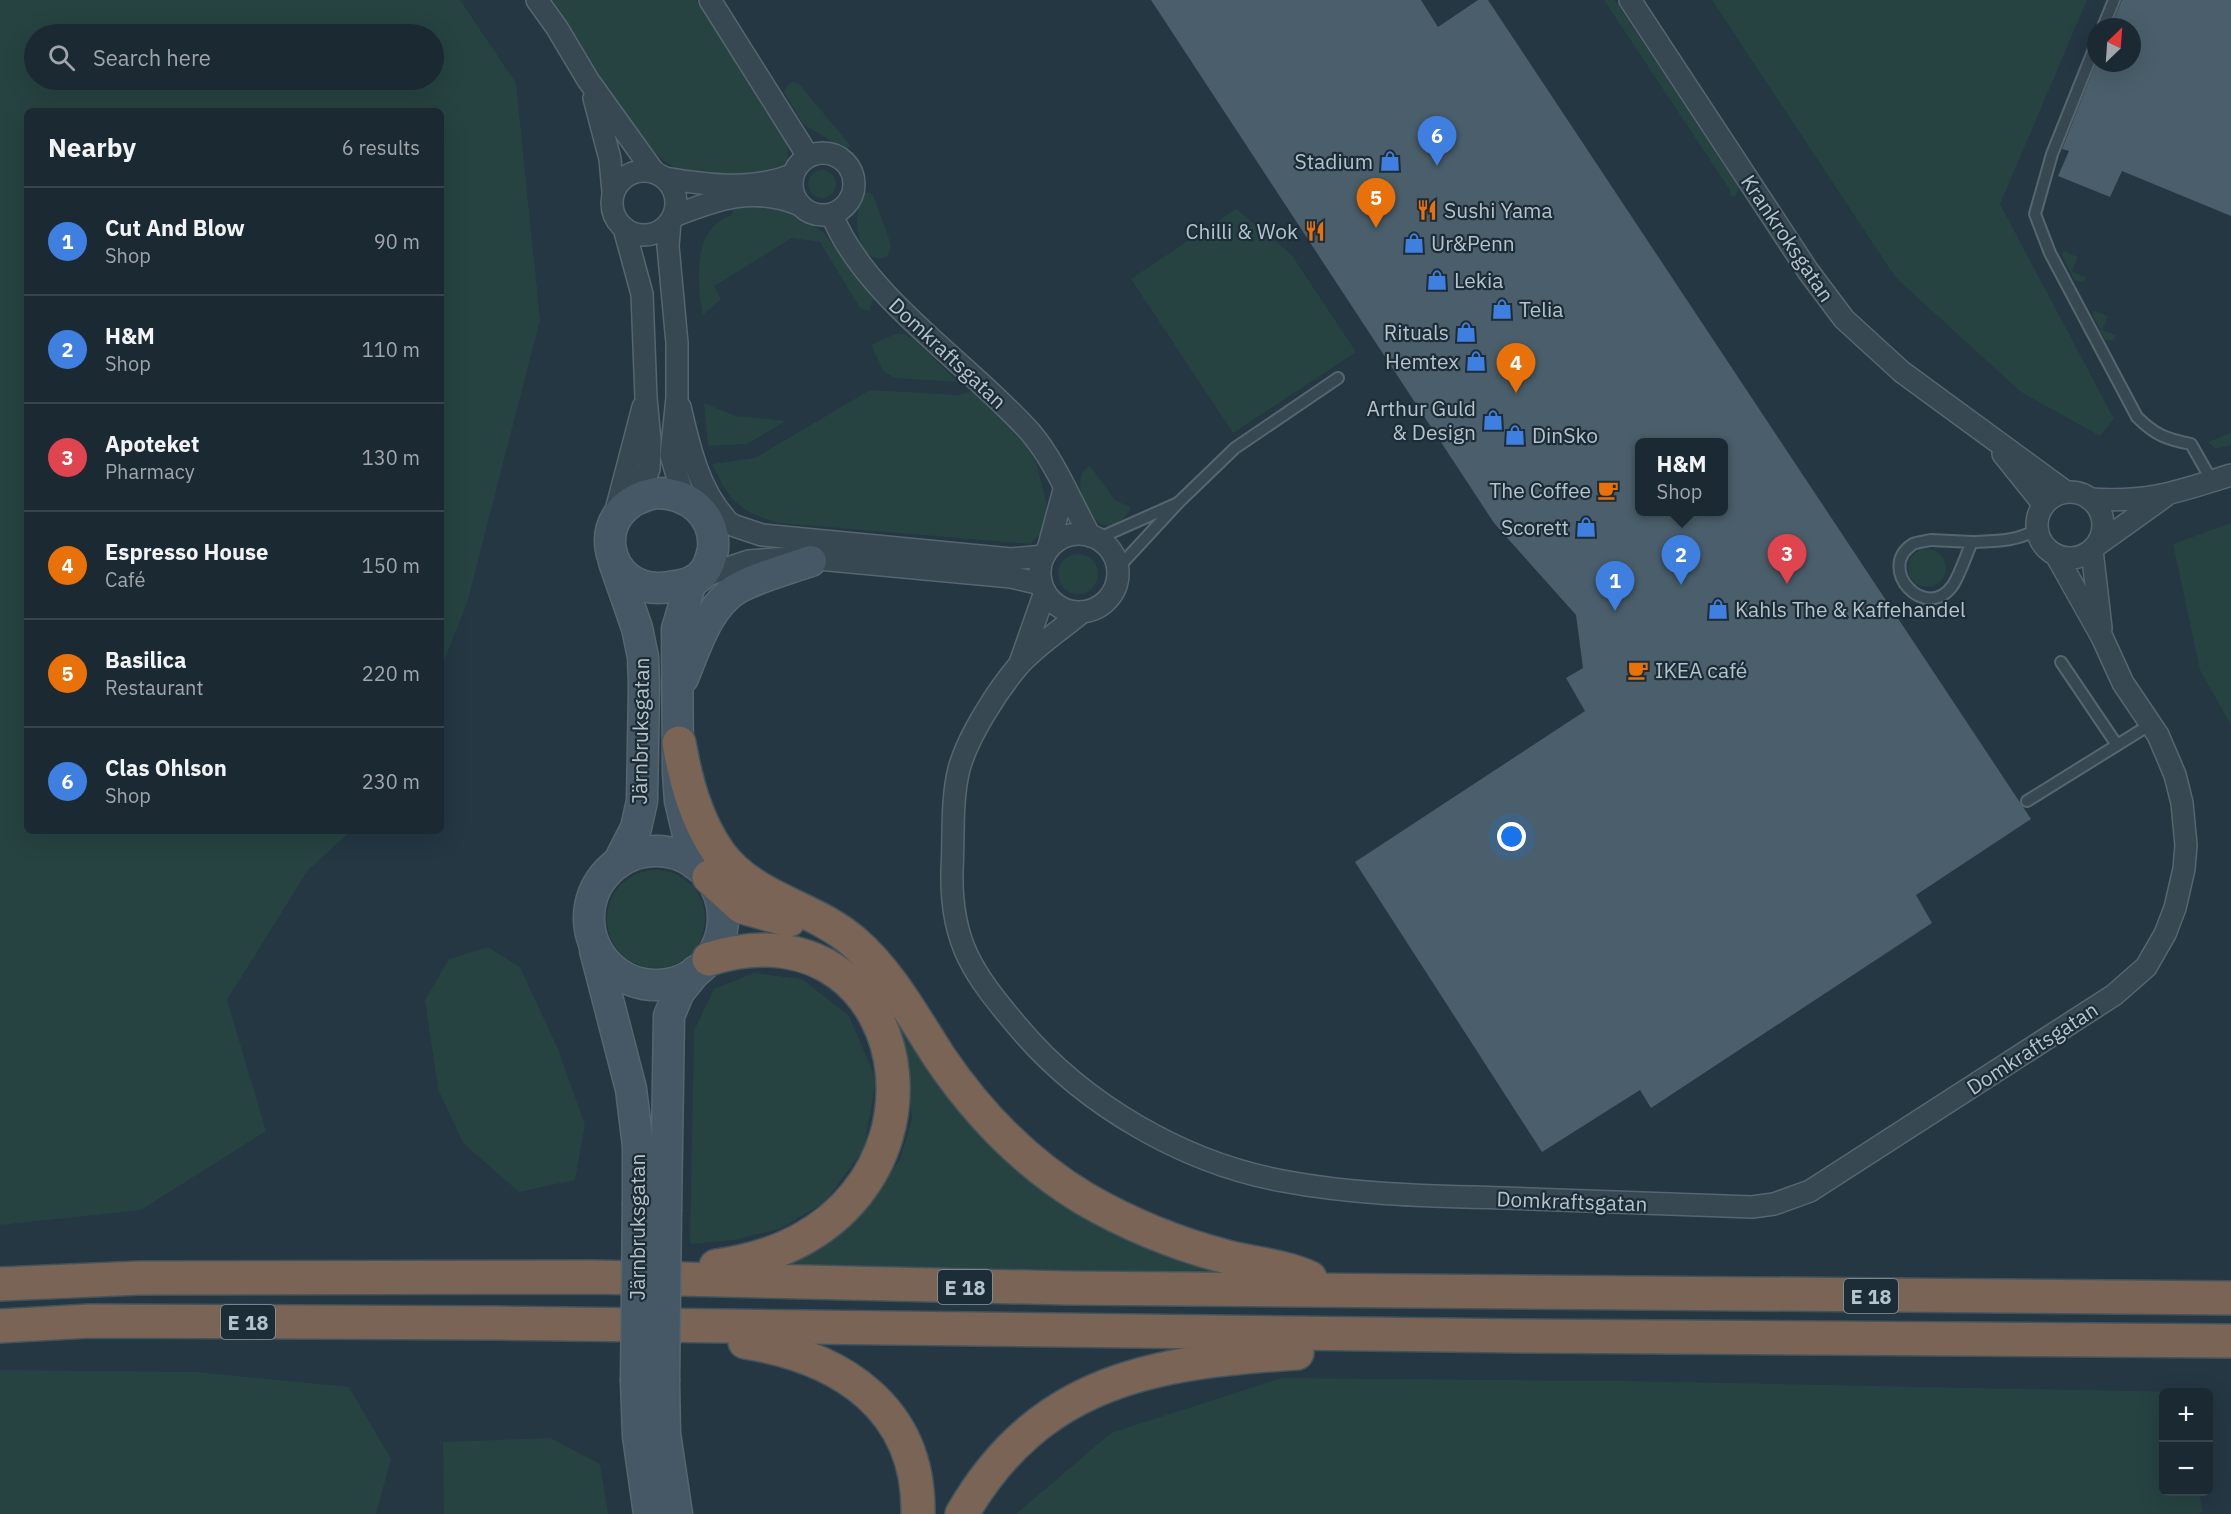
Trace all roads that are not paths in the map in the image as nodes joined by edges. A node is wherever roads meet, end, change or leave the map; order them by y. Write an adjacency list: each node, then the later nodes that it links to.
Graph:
1 (537, 0): 7 (street)
2 (710, 0): 8 (street)
3 (1630, 0): 19 (street, Krankroksgatan)
4 (2114, 0): 5 (lane)
5 (2107, 18)
6 (2087, 66): 20 (lane)
7 (588, 80): 9 (street); 11 (street)
8 (808, 156): 10 (street); 13 (street)
9 (660, 175): 10 (street); 11 (street); 14 (street)
10 (792, 175): 12 (street)
11 (613, 192): 15 (street)
12 (798, 204): 13 (street); 14 (street)
13 (832, 215): 21 (street, Domkraftsgatan)
14 (672, 219): 15 (street); 18 (street)
15 (624, 228): 17 (street)
16 (1338, 378): 27 (lane)
17 (646, 398): 24 (street); 29 (street)
18 (678, 398): 26 (street); 30 (street)
19 (1989, 437): 22 (street, Krankroksgatan); 28 (street, Krankroksgatan)
20 (2221, 478): 23 (street)
21 (1064, 490): 32 (street, Domkraftsgatan); 35 (street)
22 (2066, 492): 25 (street); 28 (street)
23 (2165, 497): 25 (street); 34 (street)
24 (637, 498): 26 (street); 29 (street)
25 (2090, 499): 34 (street)
26 (689, 501): 30 (street); 40 (street)
27 (1178, 502): 32 (lane); 39 (lane)
28 (2044, 505): 31 (street)
29 (611, 526): 38 (street)
30 (735, 526): 35 (street)
31 (2038, 530): 33 (lane); 36 (street)
32 (1094, 538): 35 (street); 39 (street)
33 (1972, 542): 33 (lane)
34 (2094, 547): 36 (street); 43 (street, Domkraftsgatan)
35 (1046, 553): 41 (street)
36 (2056, 555): 43 (street, Domkraftsgatan)
37 (811, 561): 40 (street); 41 (street); 46 (street)
38 (614, 562): 40 (street); 51 (street, Järnbruksgatan)
39 (1117, 569): 42 (street)
40 (695, 580): 46 (street, Järnbruksgatan)
41 (1043, 588): 42 (street); 45 (street, Domkraftsgatan)
42 (1083, 612): 45 (street, Domkraftsgatan)
43 (2102, 637): 47 (street, Domkraftsgatan)
44 (2061, 662): 49 (lane)
45 (1020, 664): 47 (street, Domkraftsgatan)
46 (680, 686): 48 (street, Järnbruksgatan)
47 (2151, 724): 49 (lane)
48 (679, 743): 52 (street, Järnbruksgatan); 55 (highway)
49 (2117, 745): 50 (lane)
50 (2027, 801)
51 (618, 863): 52 (street); 53 (street)
52 (702, 871): 54 (street); 55 (highway, E 18)
53 (594, 944): 54 (street); 56 (street, Järnbruksgatan)
54 (703, 965): 56 (street, Järnbruksgatan); 57 (highway, E 18)
55 (892, 987): 59 (highway, E 18)
56 (652, 1206): 65 (street, Järnbruksgatan, bridge)
57 (594, 1276): 58 (highway, E 18); 59 (highway, E 18)
58 (0, 1284)
59 (1336, 1290): 60 (highway, E 18)
60 (2231, 1298)
61 (0, 1326): 62 (highway, E 18)
62 (694, 1327): 63 (highway, E 18); 68 (highway, E 18)
63 (1382, 1334): 64 (highway, E 18); 69 (highway)
64 (2231, 1341)
65 (650, 1382): 66 (street, Järnbruksgatan); 67 (street, Järnbruksgatan)
66 (649, 1514)
67 (677, 1514)
68 (918, 1514)
69 (963, 1514)

